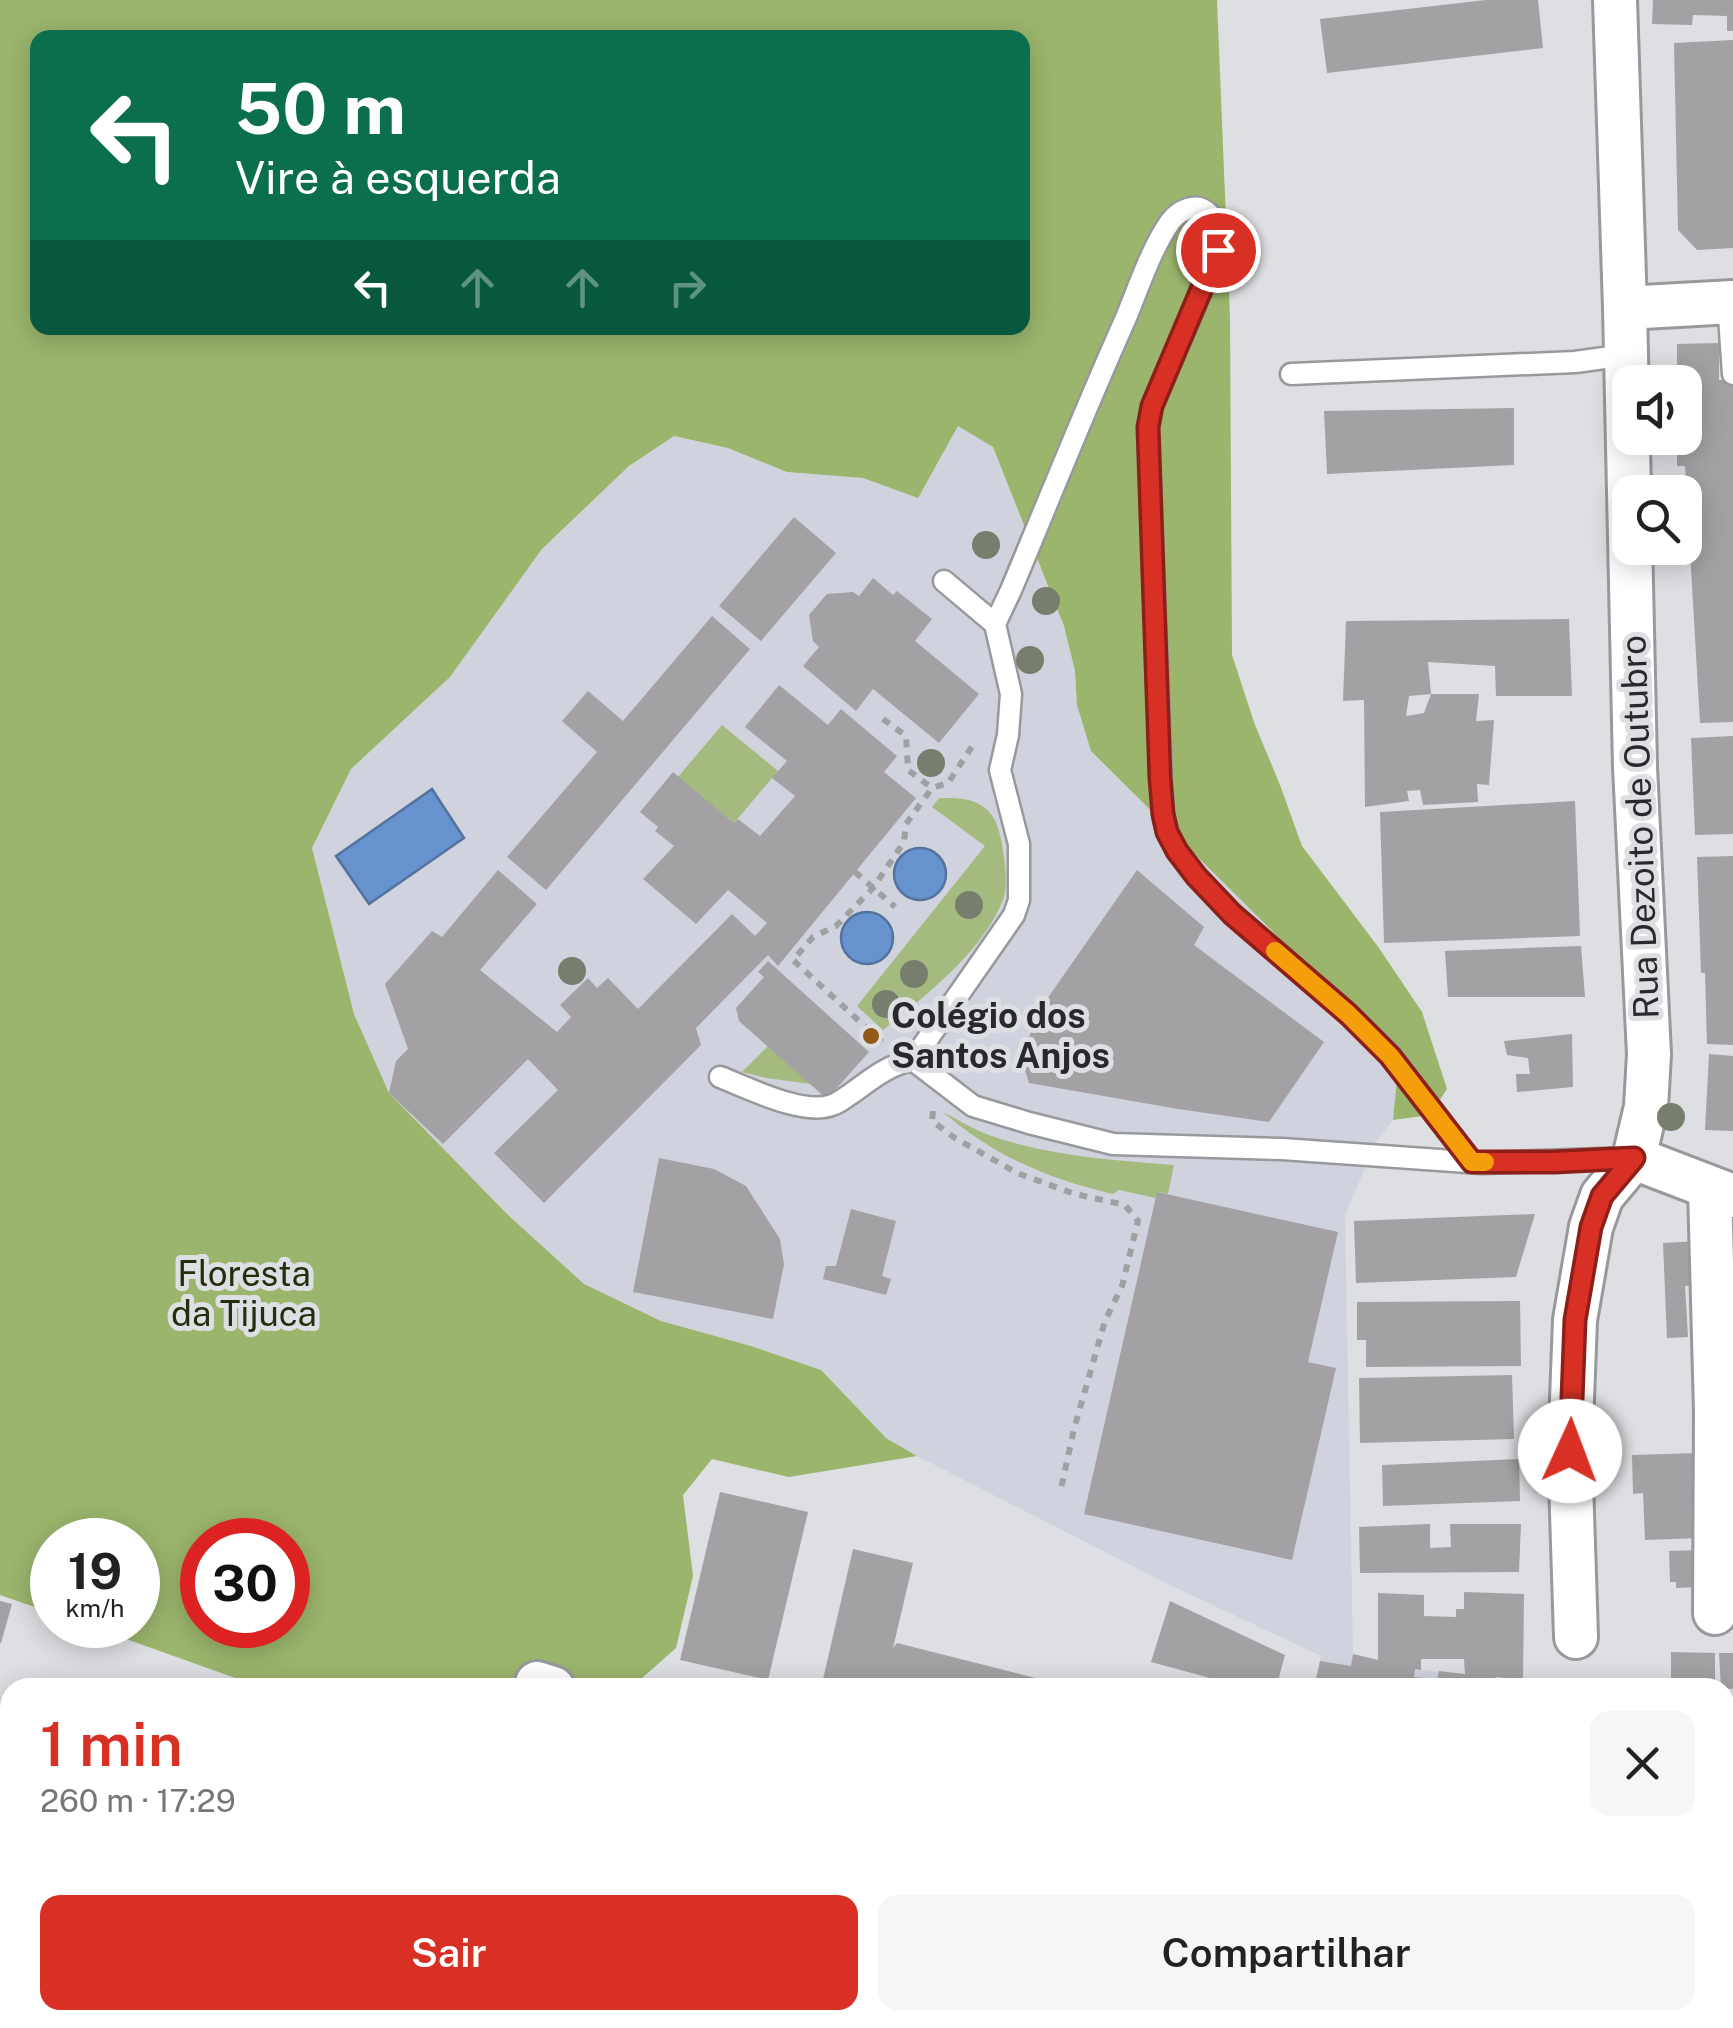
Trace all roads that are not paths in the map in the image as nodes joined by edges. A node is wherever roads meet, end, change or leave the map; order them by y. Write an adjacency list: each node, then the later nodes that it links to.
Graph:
1 (1615, 0): 3 (street, Rua Dezoito de Outubro)
2 (1731, 302): 3 (street); 6 (lane)
3 (1624, 308): 4 (street, Rua Dezoito de Outubro)
4 (1626, 355): 5 (lane); 11 (street, Rua Dezoito de Outubro)
5 (1291, 374)
6 (1733, 374)
7 (944, 581): 8 (lane)
8 (995, 624): 9 (lane); 12 (lane)
9 (905, 1061): 10 (lane); 12 (lane)
10 (720, 1077)
11 (1634, 1158): 12 (lane); 13 (street); 15 (street, Rua Dezoito de Outubro)
12 (1472, 1162)
13 (1722, 1192): 14 (street)
14 (1715, 1613)
15 (1576, 1637)

